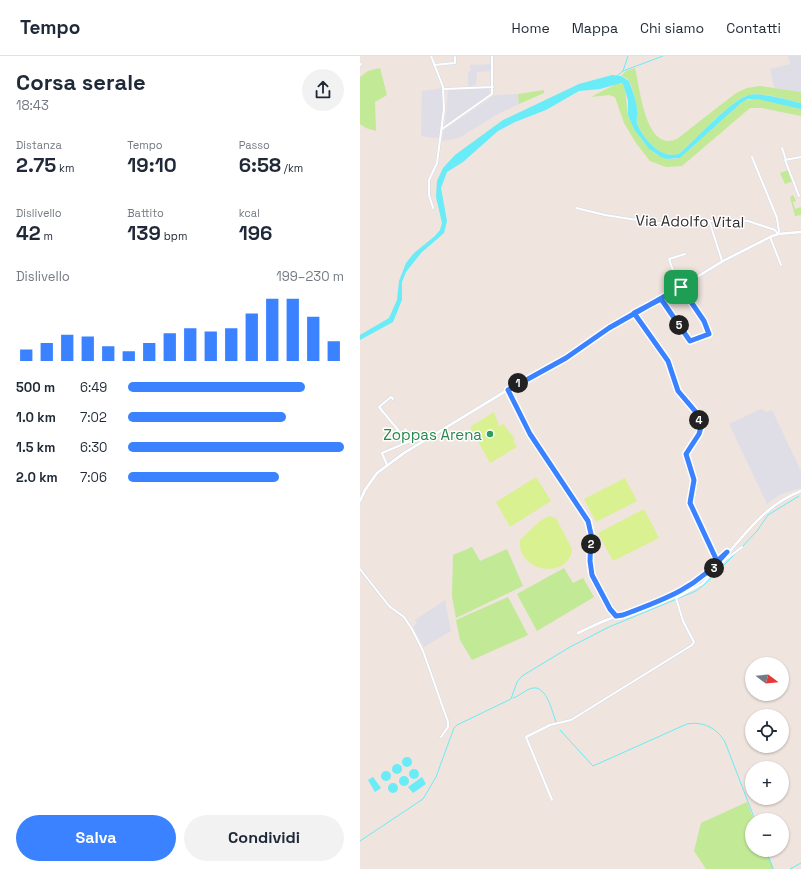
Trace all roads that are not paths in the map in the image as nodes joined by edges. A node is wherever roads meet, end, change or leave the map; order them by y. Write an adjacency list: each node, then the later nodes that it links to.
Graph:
1 (431, 56): 4 (street)
2 (492, 56): 5 (street)
3 (455, 57): 4 (street)
4 (434, 65): 6 (street)
5 (493, 88): 6 (street); 7 (street)
6 (444, 89): 7 (street)
7 (442, 129): 13 (street)
8 (782, 148): 11 (street)
9 (801, 156): 11 (street)
10 (752, 157): 17 (street)
11 (786, 160): 12 (street)
12 (799, 196)
13 (433, 208)
14 (576, 208): 15 (street, Via Adolfo Vital)
15 (709, 220): 17 (street, Via Adolfo Vital); 20 (street)
16 (801, 232): 17 (street)
17 (778, 234): 18 (street)
18 (770, 237): 20 (street); 21 (street)
19 (684, 254): 22 (street)
20 (722, 261): 22 (street)
21 (781, 265)
22 (681, 287): 23 (street); 23 (street)
23 (661, 299): 24 (street)
24 (634, 313): 25 (street); 35 (street)
25 (508, 390): 30 (street); 39 (street)
26 (394, 394): 29 (street)
27 (405, 429): 28 (street)
28 (414, 440): 29 (street); 30 (street)
29 (408, 442): 31 (street)
30 (423, 442): 31 (street)
31 (387, 465): 33 (street)
32 (801, 491): 35 (street)
33 (360, 500)
34 (742, 547): 38 (street)
35 (718, 562): 37 (street)
36 (360, 569): 41 (street)
37 (698, 579): 38 (street); 39 (street)
38 (702, 584): 42 (street)
39 (618, 616): 40 (street)
40 (578, 633)
41 (441, 737)
42 (552, 800)

